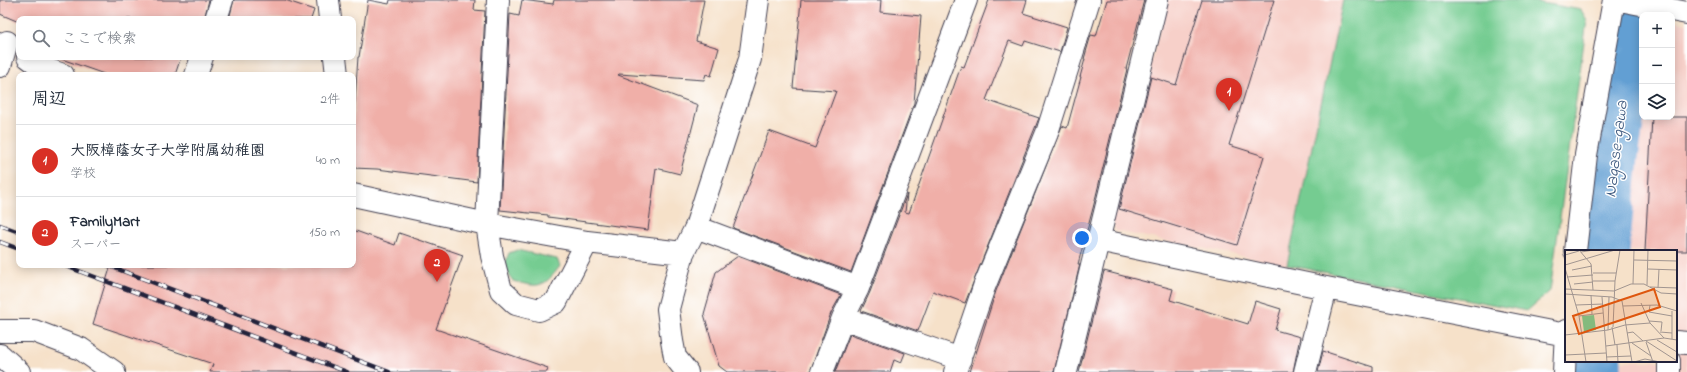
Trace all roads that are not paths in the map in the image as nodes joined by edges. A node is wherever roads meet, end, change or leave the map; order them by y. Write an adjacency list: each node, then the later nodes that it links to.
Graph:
1 (222, 0): 10 (street)
2 (328, 0): 11 (street)
3 (498, 0): 21 (street)
4 (758, 0): 22 (street)
5 (966, 0): 27 (street)
6 (1089, 0): 37 (street)
7 (1157, 0): 23 (street)
8 (1619, 0): 9 (street); 25 (street)
9 (1687, 13)
10 (217, 16)
11 (330, 16)
12 (9, 43): 16 (street)
13 (32, 60): 17 (street)
14 (201, 60): 18 (street)
15 (335, 60): 19 (street)
16 (0, 66)
17 (54, 72)
18 (197, 72)
19 (337, 72)
20 (356, 196): 21 (street)
21 (487, 224): 24 (street); 24 (street)
22 (696, 227): 26 (street); 27 (street)
23 (1098, 240): 28 (street); 42 (street)
24 (587, 242): 26 (street)
25 (1575, 250)
26 (683, 253): 40 (street)
27 (858, 288): 29 (street)
28 (1326, 288): 31 (street); 43 (street)
29 (843, 318): 37 (street); 41 (street)
30 (0, 331): 39 (street)
31 (1565, 335)
32 (1677, 342): 33 (street)
33 (1687, 343)
34 (1565, 354): 44 (street)
35 (0, 355): 38 (street)
36 (1669, 362): 45 (street)
37 (957, 365)
38 (19, 372)
39 (114, 372)
40 (687, 372)
41 (822, 372)
42 (1066, 372)
43 (1305, 372)
44 (1564, 372)
45 (1668, 372)

